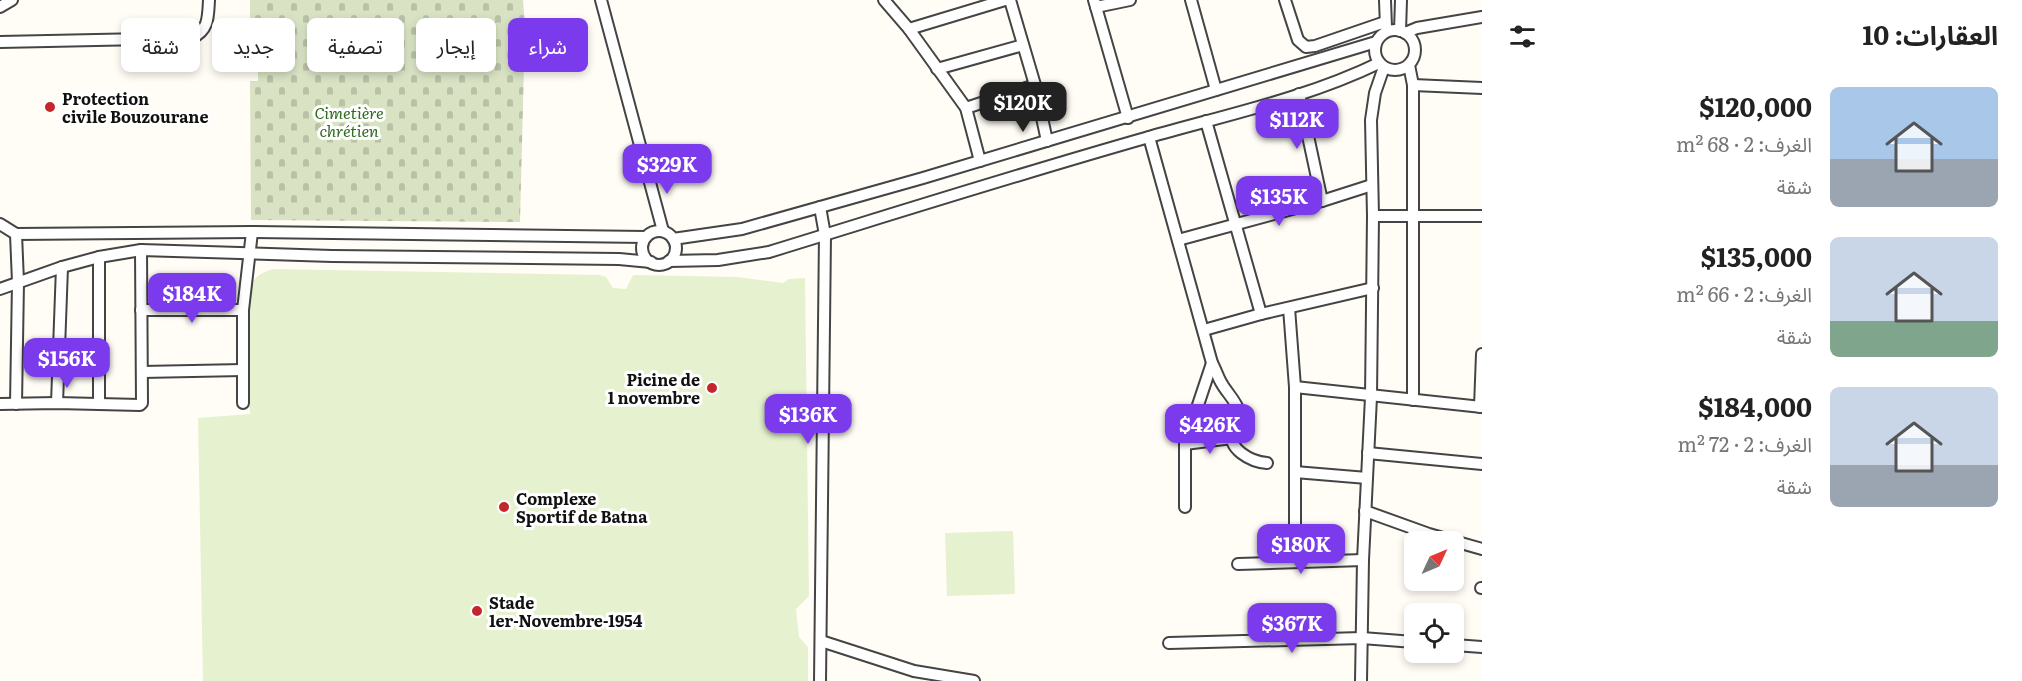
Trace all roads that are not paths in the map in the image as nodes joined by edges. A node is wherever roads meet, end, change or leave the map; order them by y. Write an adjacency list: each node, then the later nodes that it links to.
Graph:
1 (12, 0): 13 (street)
2 (209, 0): 18 (street)
3 (602, 0): 43 (street)
4 (884, 0): 16 (street)
5 (1005, 0): 16 (street)
6 (1010, 0): 20 (street)
7 (1130, 0): 12 (street)
8 (1191, 0): 27 (street)
9 (1285, 0): 15 (street)
10 (1385, 0): 15 (street)
11 (1401, 0): 17 (street)
12 (1095, 3): 30 (street)
13 (0, 7)
14 (1482, 17): 17 (street)
15 (1386, 27): 17 (street); 19 (street)
16 (909, 29): 23 (street)
17 (1402, 32): 22 (street)
18 (0, 42)
19 (1376, 42): 21 (street); 27 (street)
20 (1023, 45): 23 (street); 24 (street)
21 (1382, 65): 22 (street); 28 (street); 35 (street)
22 (1409, 65): 25 (street)
23 (937, 69): 29 (street)
24 (1035, 85): 29 (street); 33 (street)
25 (1413, 85): 26 (street); 38 (street)
26 (1482, 88)
27 (1216, 90): 30 (street)
28 (1299, 94): 31 (street); 36 (street)
29 (966, 108): 34 (street)
30 (1128, 117): 33 (street)
31 (1206, 121): 32 (street); 42 (street)
32 (1149, 136): 46 (street); 49 (street)
33 (1047, 141): 34 (street)
34 (980, 161): 37 (street)
35 (1372, 185): 36 (street); 39 (street)
36 (1322, 201): 42 (street)
37 (820, 207): 46 (street); 48 (street)
38 (1412, 215): 39 (street); 40 (street); 70 (street)
39 (1373, 216): 57 (street)
40 (1482, 216)
41 (0, 224): 45 (street)
42 (1234, 225): 49 (street); 62 (street)
43 (663, 231): 47 (street); 48 (street)
44 (252, 232): 45 (street); 47 (street); 51 (street)
45 (16, 234): 56 (street)
46 (825, 235): 53 (street); 91 (street)
47 (646, 237): 54 (street)
48 (673, 239): 53 (street)
49 (1178, 240): 63 (street)
50 (141, 250): 51 (street); 52 (street); 60 (street)
51 (250, 254): 54 (street); 61 (street)
52 (99, 256): 55 (street); 75 (street)
53 (669, 261): 54 (street)
54 (651, 262)
55 (62, 267): 56 (street); 71 (street)
56 (18, 282): 58 (street); 74 (street)
57 (1373, 288): 59 (street); 69 (street)
58 (0, 289)
59 (1289, 308): 62 (street); 68 (street)
60 (141, 310): 61 (street); 67 (street)
61 (243, 310): 66 (street)
62 (1261, 314): 63 (street)
63 (1204, 330): 65 (street)
64 (1482, 354): 76 (street)
65 (1212, 363): 77 (street); 78 (street)
66 (243, 370): 67 (street); 72 (street)
67 (142, 372): 75 (street)
68 (1295, 387): 69 (street); 82 (street)
69 (1371, 397): 70 (street); 79 (street)
70 (1413, 400): 76 (street)
71 (57, 403): 74 (street); 75 (street)
72 (243, 403)
73 (0, 404): 74 (street)
74 (16, 404)
75 (99, 404)
76 (1481, 407)
77 (1232, 438): 78 (street); 80 (street)
78 (1185, 444): 84 (street)
79 (1368, 453): 81 (street); 83 (street)
80 (1267, 463)
81 (1482, 464)
82 (1295, 472): 83 (street); 88 (street)
83 (1367, 478): 85 (street)
84 (1185, 507)
85 (1365, 510): 86 (street); 87 (street)
86 (1482, 549)
87 (1363, 560): 88 (street); 90 (street)
88 (1295, 561): 89 (street)
89 (1238, 564)
90 (1362, 638): 92 (street); 93 (street); 98 (street)
91 (820, 641): 96 (street); 97 (street)
92 (1404, 641)
93 (1169, 643)
94 (1464, 646): 95 (street)
95 (1482, 647)
96 (820, 681)
97 (974, 681)
98 (1361, 681)

